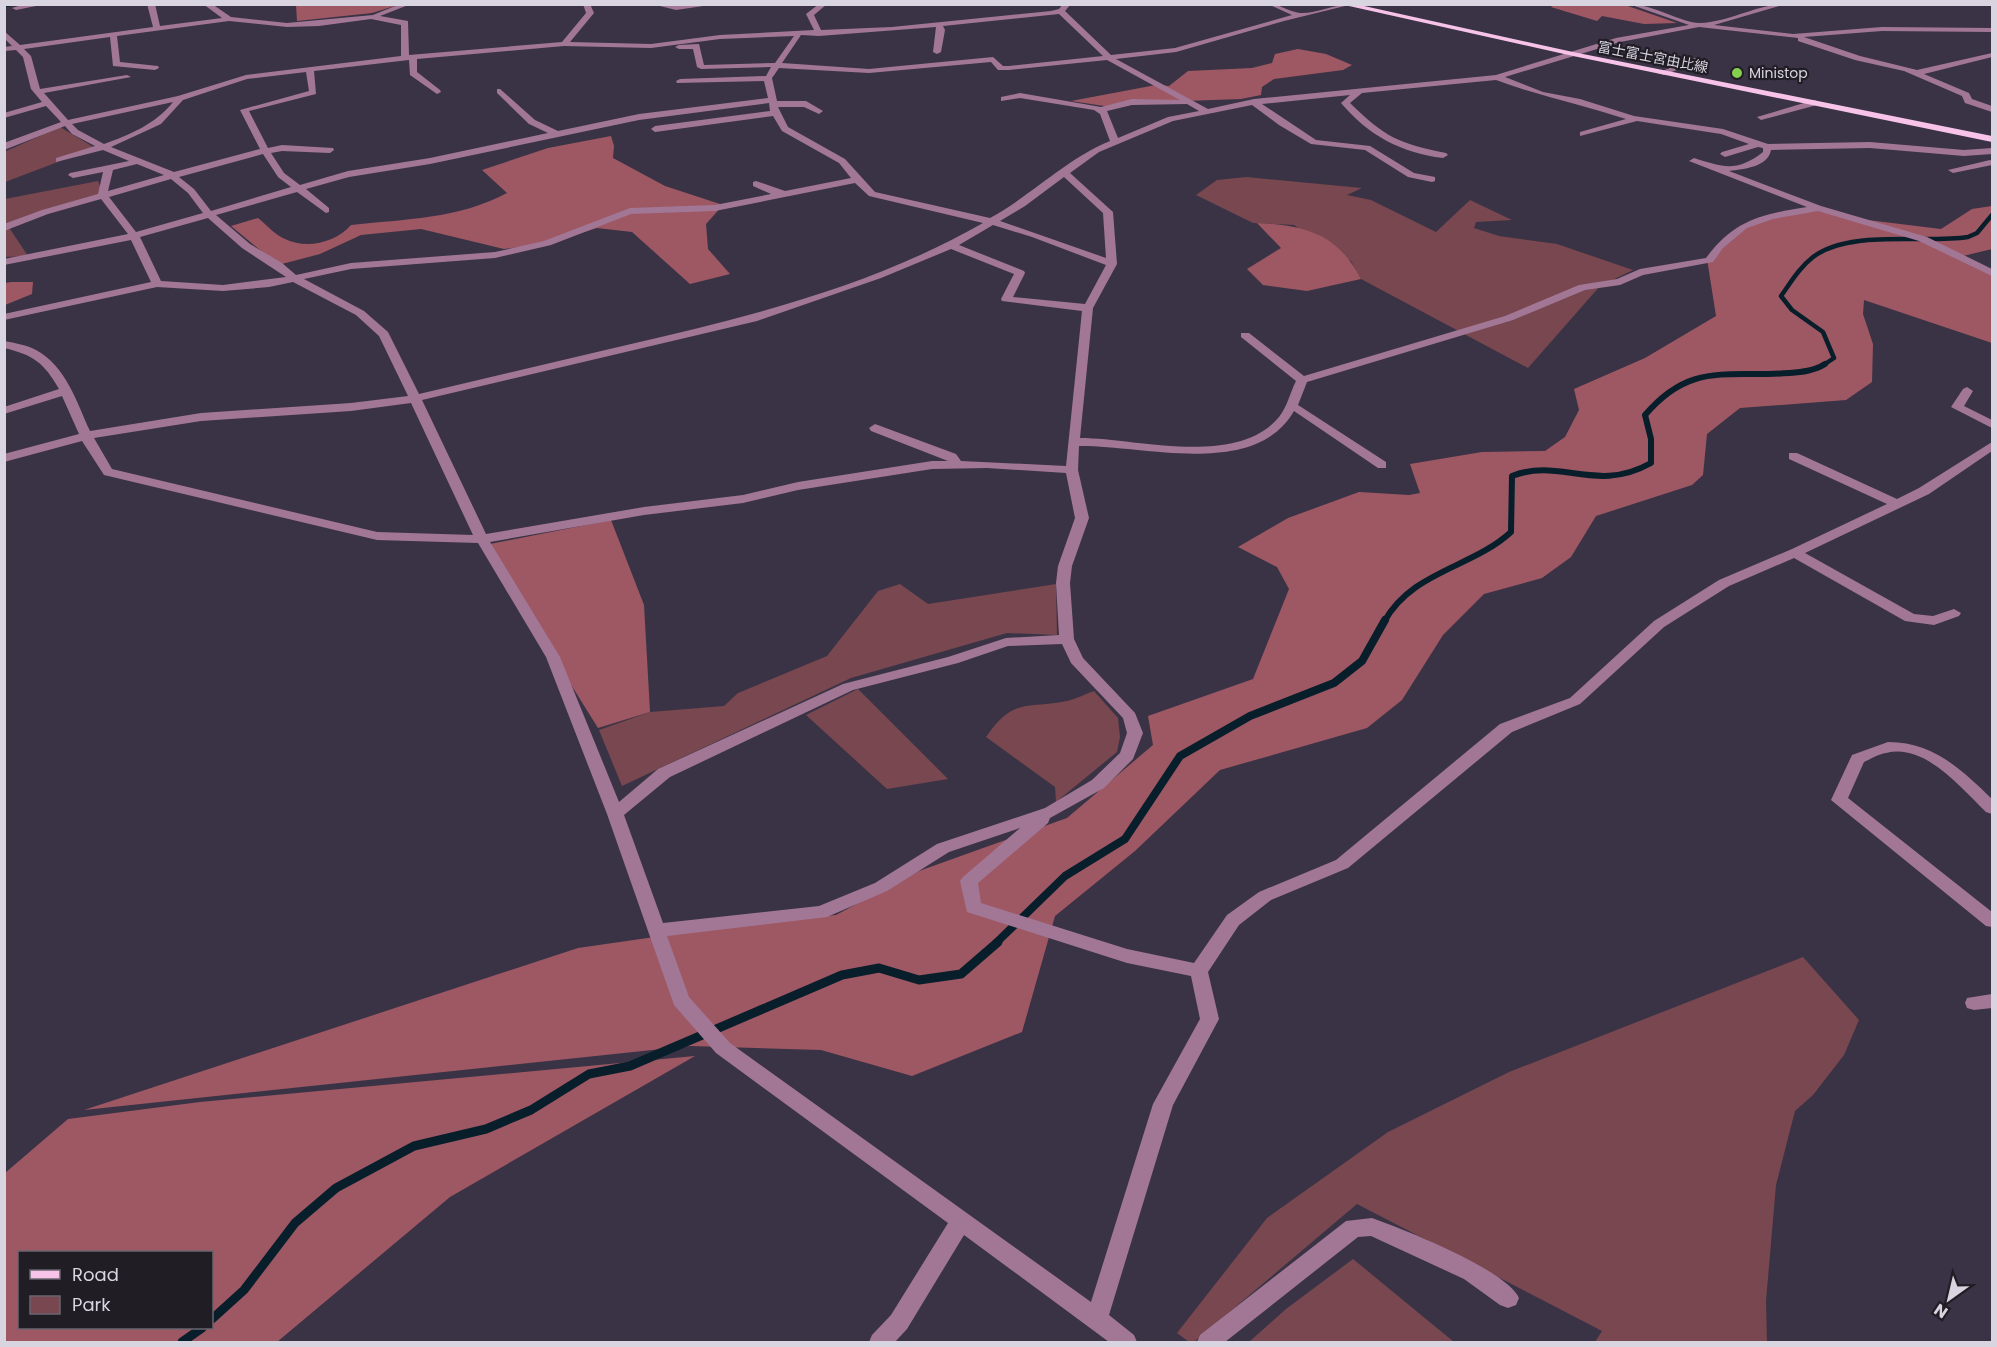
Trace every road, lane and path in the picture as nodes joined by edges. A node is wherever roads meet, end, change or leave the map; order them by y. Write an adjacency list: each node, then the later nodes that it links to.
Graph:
1 (43, 4): 15 (street)
2 (151, 4): 23 (street)
3 (206, 4): 20 (street)
4 (408, 4): 19 (street)
5 (586, 4): 30 (street)
6 (655, 4): 7 (street)
7 (714, 4)
8 (824, 4): 27 (street)
9 (1068, 4): 17 (street)
10 (1271, 4): 18 (street)
11 (1632, 4): 22 (street)
12 (1783, 4): 22 (street)
13 (26, 5): 15 (street)
14 (1347, 5): 18 (street); 35 (main road, 富士富士宮由比線)
15 (16, 8): 16 (street)
16 (4, 10)
17 (1061, 11): 21 (street); 38 (street)
18 (1300, 15): 38 (street)
19 (371, 17): 20 (street); 37 (street)
20 (229, 19): 23 (street)
21 (938, 24): 27 (street); 34 (street)
22 (1697, 25): 29 (street); 35 (street)
23 (157, 28): 26 (street)
24 (1992, 30): 29 (street)
25 (4, 33): 31 (street)
26 (112, 33): 31 (street); 41 (street)
27 (819, 34): 28 (street)
28 (798, 35): 32 (street); 40 (street)
29 (1792, 36): 44 (street)
30 (564, 44): 32 (street); 37 (street)
31 (17, 46): 33 (street); 51 (street)
32 (651, 46): 40 (street)
33 (4, 49)
34 (937, 52)
35 (1573, 54): 43 (main road, 富士富士宮由比線); 46 (street)
36 (1992, 55): 44 (street)
37 (410, 57): 42 (street); 52 (street)
38 (1111, 59): 40 (street); 58 (street)
39 (1698, 60): 43 (street)
40 (774, 65): 47 (street)
41 (155, 68)
42 (310, 69): 53 (street); 81 (street)
43 (1661, 72): 57 (main road, 富士富士宮由比線)
44 (1916, 73): 60 (street)
45 (127, 77): 51 (street)
46 (1497, 77): 50 (street); 67 (street)
47 (768, 78): 48 (street); 59 (street)
48 (680, 81)
49 (500, 91): 73 (street)
50 (1360, 91): 55 (street); 85 (street)
51 (37, 92): 56 (street)
52 (437, 92)
53 (180, 98): 68 (street); 79 (street)
54 (1004, 99): 61 (street)
55 (1254, 102): 62 (street); 96 (street)
56 (47, 103): 64 (street); 68 (street)
57 (1814, 103): 66 (street); 74 (main road, 富士富士宮由比線)
58 (1190, 104): 61 (street); 62 (street)
59 (774, 106): 63 (street); 65 (street); 70 (street); 97 (street)
60 (1992, 109)
61 (1100, 110): 76 (street)
62 (1204, 110): 76 (street)
63 (819, 111)
64 (4, 116)
65 (639, 117): 70 (street); 73 (street)
66 (1761, 117)
67 (1636, 118): 72 (street); 77 (street)
68 (66, 123): 71 (street); 79 (street)
69 (16, 127): 71 (street)
70 (655, 129): 75 (street)
71 (39, 132): 78 (street)
72 (1583, 134)
73 (558, 135): 99 (street)
74 (1992, 139)
75 (652, 140)
76 (1114, 140): 93 (street)
77 (1763, 145): 83 (street); 84 (street); 92 (street)
78 (4, 147)
79 (103, 147): 86 (street); 87 (street)
80 (330, 150): 81 (street)
81 (268, 151): 95 (street); 99 (street)
82 (1992, 151): 83 (street)
83 (1972, 153): 89 (street)
84 (1725, 154)
85 (1443, 155)
86 (59, 160)
87 (139, 161): 90 (street); 95 (street)
88 (1694, 161): 92 (street)
89 (1991, 164): 91 (street)
90 (109, 168): 94 (street); 101 (street)
91 (1953, 170)
92 (1720, 171): 102 (street)
93 (1064, 172): 105 (street); 110 (street)
94 (74, 175)
95 (172, 175): 101 (street); 104 (street)
96 (1432, 178)
97 (857, 180): 100 (street); 105 (street)
98 (756, 184): 100 (street)
99 (299, 186): 103 (street); 104 (street)
100 (790, 194): 114 (street)
101 (103, 195): 106 (street); 107 (street)
102 (1818, 208): 111 (street); 120 (street)
103 (326, 210)
104 (209, 214): 107 (street); 114 (street)
105 (993, 222): 108 (street); 110 (street)
106 (4, 228)
107 (134, 236): 109 (street); 115 (street)
108 (951, 245): 116 (street); 123 (street)
109 (4, 262)
110 (1112, 264): 116 (street)
111 (1976, 264): 112 (street); 113 (street)
112 (1992, 266)
113 (1992, 273)
114 (295, 279): 115 (street); 123 (street)
115 (157, 284): 117 (street)
116 (1088, 308): 129 (street)
117 (4, 317)
118 (1245, 335): 120 (street)
119 (4, 344): 121 (street)
120 (1302, 380): 124 (street)
121 (66, 391): 125 (street); 128 (street)
122 (1967, 391): 126 (street)
123 (413, 399): 128 (street); 137 (street)
124 (1289, 407): 129 (street); 134 (street)
125 (4, 411)
126 (1992, 424)
127 (875, 428): 133 (street)
128 (85, 436): 132 (street); 137 (street)
129 (1073, 442): 135 (street)
130 (1992, 446): 136 (street)
131 (1793, 456): 136 (street)
132 (4, 458)
133 (957, 465): 135 (street); 137 (street)
134 (1382, 465)
135 (1072, 470): 140 (street)
136 (1898, 504): 138 (street)
137 (482, 539): 143 (street)
138 (1794, 553): 139 (street); 146 (street)
139 (1954, 613)
140 (1067, 639): 142 (street); 143 (street)
141 (1992, 808): 144 (street)
142 (1051, 812): 145 (street); 146 (street)
143 (615, 814): 145 (street)
144 (1991, 918)
145 (658, 930): 147 (street)
146 (1199, 971): 149 (street)
147 (961, 1220): 149 (street); 150 (street)
148 (1508, 1298): 152 (street)
149 (1097, 1319): 151 (street)
150 (880, 1342)
151 (1126, 1342)
152 (1208, 1342)

